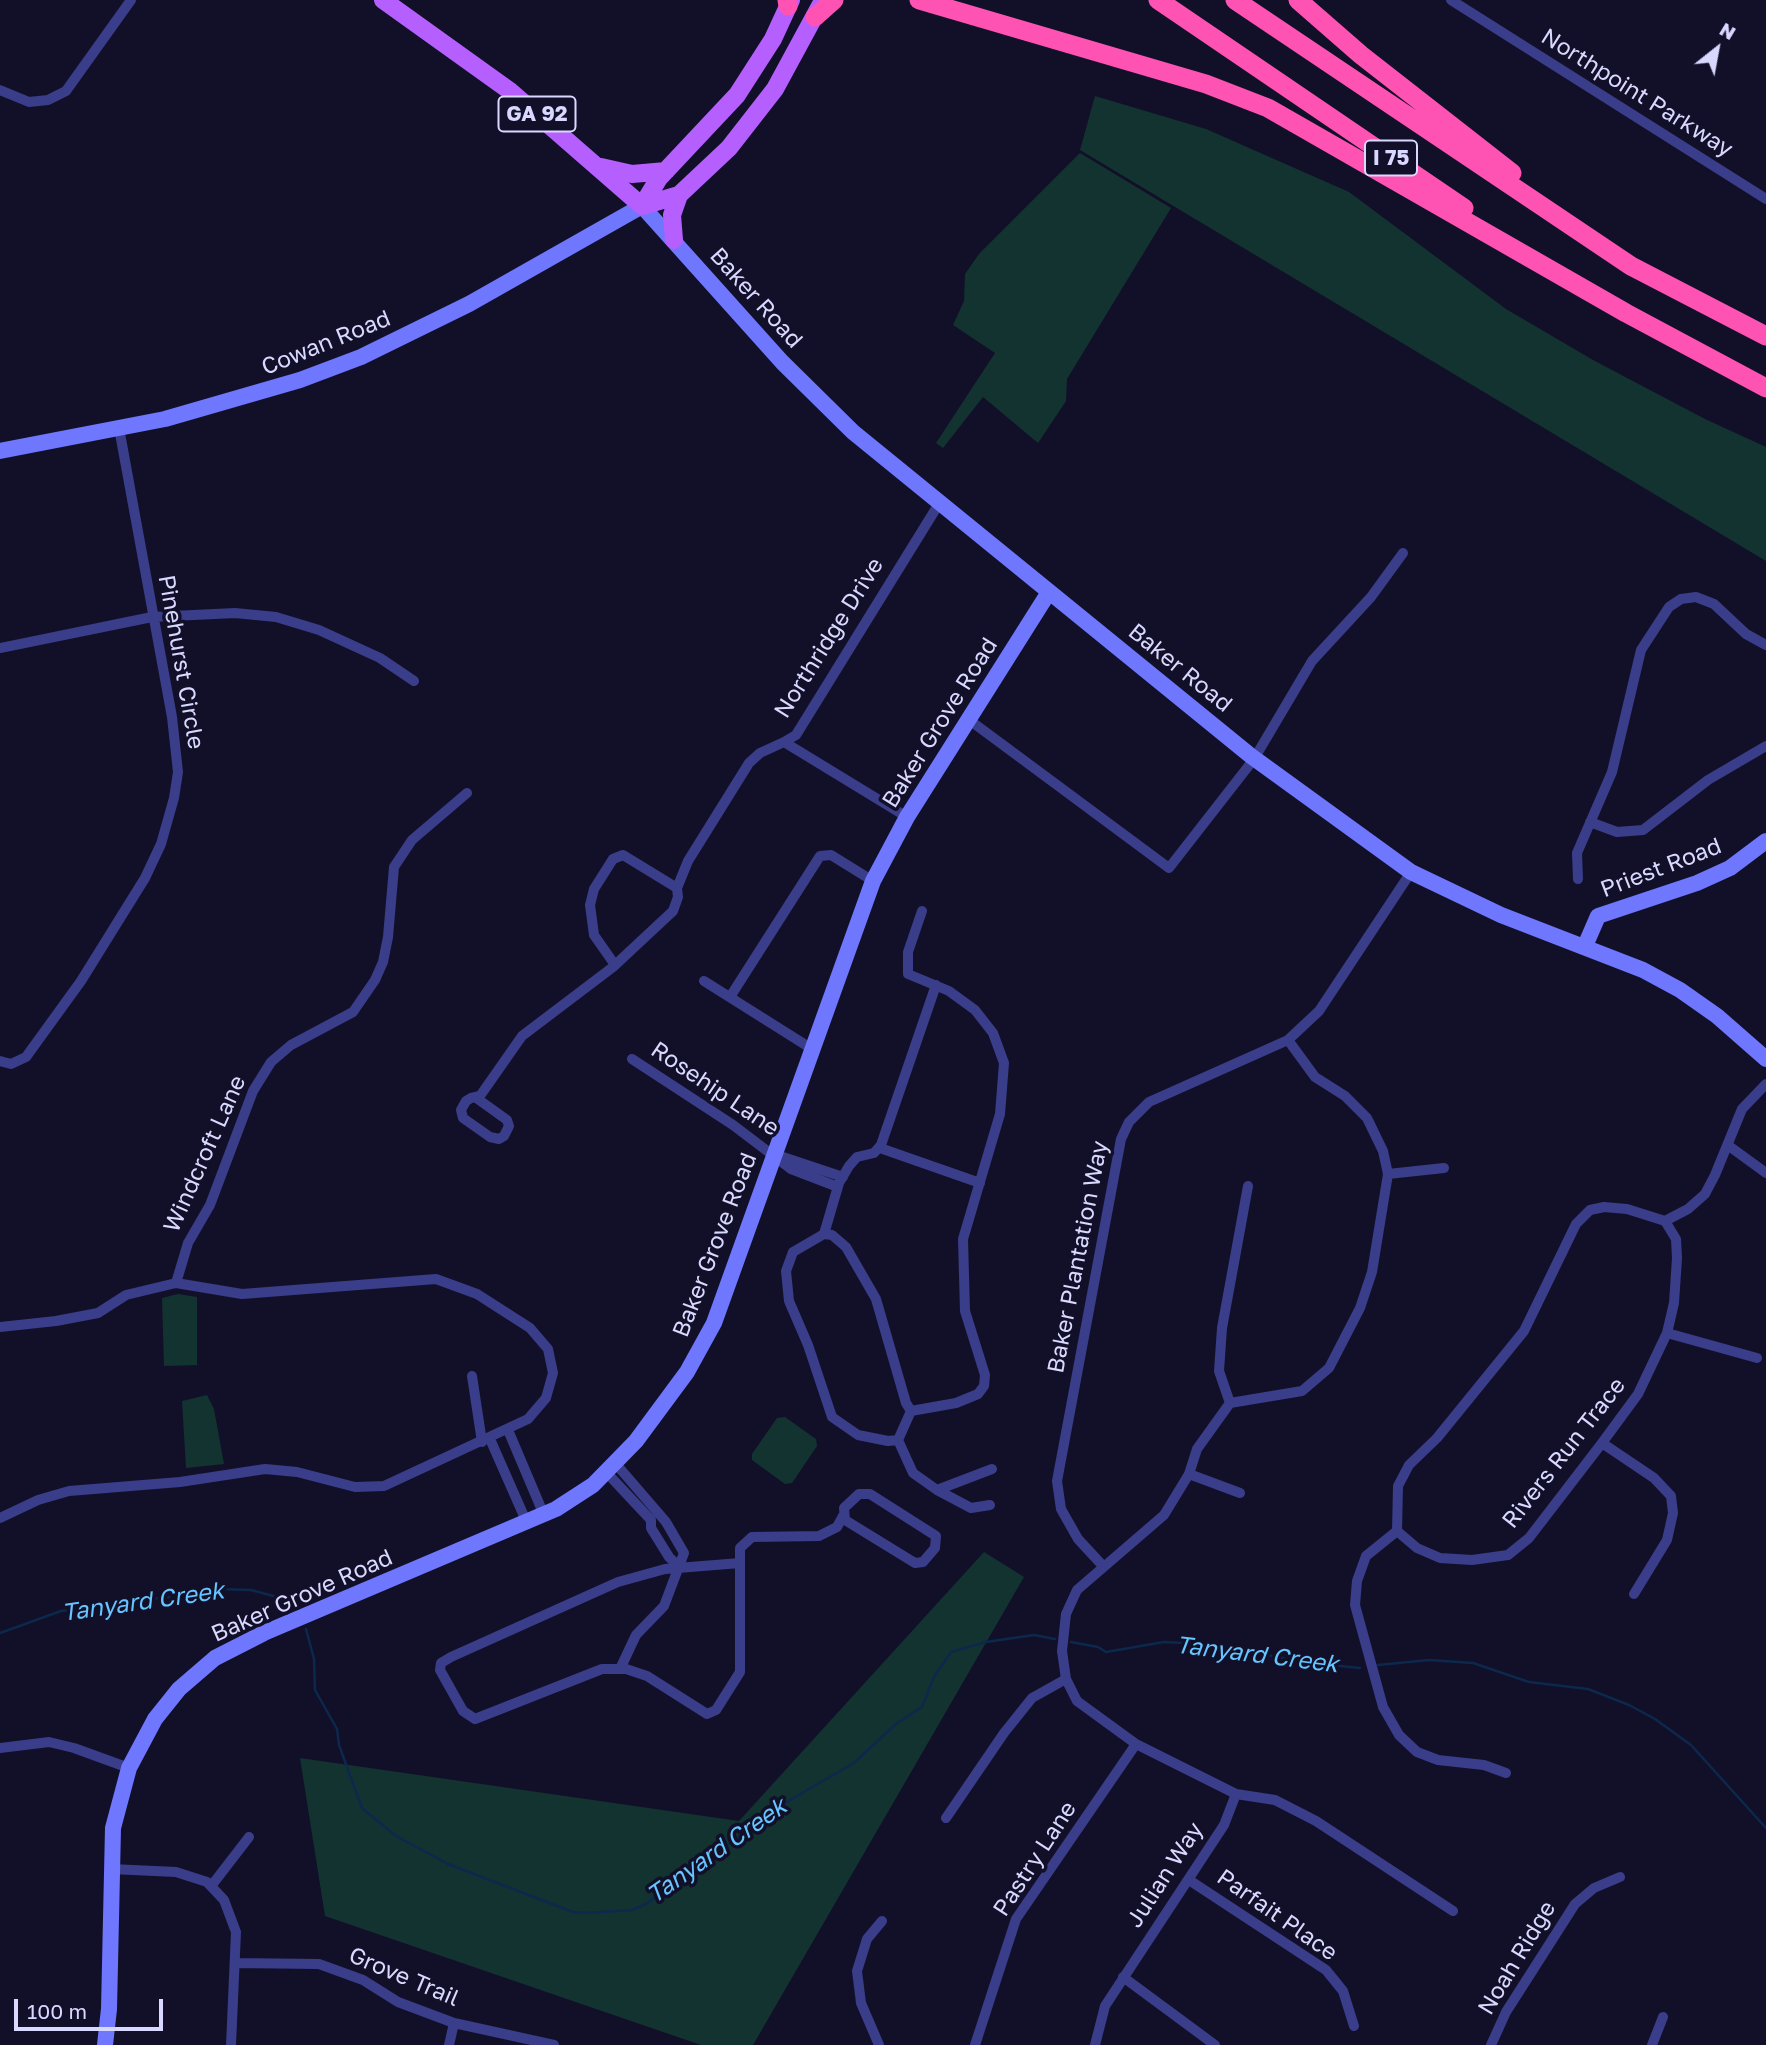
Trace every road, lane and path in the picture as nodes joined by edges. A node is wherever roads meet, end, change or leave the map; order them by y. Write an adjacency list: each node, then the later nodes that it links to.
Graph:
1 (131, 0): 11 (street)
2 (383, 0): 12 (main road, GA 92)
3 (834, 0): 10 (highway)
4 (919, 0): 19 (highway)
5 (1158, 0): 19 (highway, I 75)
6 (1236, 0): 18 (highway, I 75)
7 (1298, 0): 18 (highway)
8 (1451, 0): 15 (street, Northpoint Parkway)
9 (789, 2): 13 (main road)
10 (819, 8): 14 (main road)
11 (0, 90)
12 (598, 167): 13 (main road); 16 (main road, GA 92)
13 (666, 171): 16 (main road)
14 (679, 195): 16 (main road); 17 (main road)
15 (1766, 199)
16 (642, 206): 17 (main road, Baker Road); 22 (main road, Cowan Road)
17 (674, 240): 24 (main road, Baker Road)
18 (1631, 266): 20 (highway, I 75)
19 (1626, 313): 21 (highway, I 75)
20 (1766, 336)
21 (1766, 388)
22 (119, 428): 23 (main road, Cowan Road); 27 (street, Pinehurst Circle)
23 (0, 451)
24 (940, 502): 26 (main road, Baker Road); 32 (street, Northridge Drive)
25 (1403, 553): 34 (street)
26 (1049, 592): 31 (main road, Baker Grove Road); 34 (main road, Baker Road)
27 (152, 617): 29 (street); 30 (street); 53 (street, Pinehurst Circle)
28 (1766, 645): 37 (street)
29 (0, 648)
30 (414, 681)
31 (968, 719): 34 (street); 36 (main road, Baker Grove Road)
32 (784, 743): 36 (street, Northridge Drive); 42 (street)
33 (1766, 746): 37 (street)
34 (1254, 759): 39 (main road, Baker Road)
35 (467, 793): 67 (street, Windcroft Lane)
36 (907, 817): 41 (main road, Baker Grove Road)
37 (1590, 822): 40 (street)
38 (1766, 841): 44 (main road, Priest Road)
39 (1411, 872): 44 (main road, Baker Road); 49 (street, Baker Plantation Way)
40 (1578, 879)
41 (873, 881): 48 (street); 50 (main road, Baker Grove Road)
42 (677, 888): 45 (street); 45 (street)
43 (922, 911): 47 (street)
44 (1585, 946): 52 (main road, Baker Road)
45 (615, 965): 55 (street)
46 (704, 981): 48 (street)
47 (936, 985): 57 (street); 63 (street)
48 (730, 997): 50 (street)
49 (1288, 1040): 61 (street); 90 (street, Baker Plantation Way)
50 (812, 1049): 58 (main road, Baker Grove Road)
51 (632, 1059): 58 (street, Rosehip Lane)
52 (1766, 1059)
53 (5, 1062)
54 (1766, 1084): 56 (street)
55 (475, 1097): 55 (street)
56 (1728, 1146): 60 (street); 65 (street)
57 (880, 1148): 62 (street); 63 (street)
58 (775, 1154): 62 (street, Rosehip Lane); 78 (main road, Baker Grove Road)
59 (1444, 1168): 61 (street)
60 (1766, 1173)
61 (1388, 1174): 72 (street)
62 (841, 1182): 66 (street)
63 (980, 1182): 73 (street)
64 (1248, 1186): 72 (street)
65 (1665, 1221): 69 (street, Rivers Run Trace); 88 (street)
66 (824, 1234): 73 (street); 75 (street)
67 (176, 1283): 68 (street); 74 (street)
68 (0, 1327)
69 (1667, 1332): 70 (street); 77 (street, Rivers Run Trace)
70 (1757, 1358)
71 (472, 1376): 76 (street)
72 (1230, 1403): 80 (street)
73 (911, 1411): 75 (street)
74 (508, 1430): 76 (street); 84 (street)
75 (898, 1440): 81 (street)
76 (486, 1441): 86 (street); 87 (street)
77 (1602, 1443): 88 (street, Rivers Run Trace); 92 (street)
78 (611, 1468): 84 (main road, Baker Grove Road); 91 (street); 91 (street)
79 (992, 1469): 81 (street)
80 (1189, 1474): 82 (street); 90 (street)
81 (937, 1490): 83 (street)
82 (1240, 1493)
83 (990, 1504)
84 (544, 1515): 87 (main road, Baker Grove Road)
85 (843, 1516): 85 (street); 89 (street)
86 (0, 1518)
87 (527, 1523): 97 (main road, Baker Grove Road)
88 (1397, 1531): 98 (street)
89 (740, 1563): 91 (street); 93 (street)
90 (1103, 1566): 94 (street)
91 (679, 1567): 93 (street); 93 (street)
92 (1634, 1594)
93 (620, 1669)
94 (1066, 1679): 95 (street); 100 (street)
95 (1136, 1744): 99 (street); 118 (street, Pastry Lane)
96 (0, 1748): 97 (street)
97 (129, 1768): 102 (main road, Baker Grove Road)
98 (1506, 1773)
99 (1236, 1794): 104 (street, Julian Way); 106 (street)
100 (946, 1818)
101 (249, 1837): 105 (street)
102 (111, 1869): 105 (street); 113 (main road, Baker Grove Road)
103 (1620, 1877): 121 (street, Noah Ridge)
104 (1189, 1880): 109 (street, Julian Way); 112 (street, Parfait Place)
105 (212, 1885): 108 (street)
106 (1453, 1911)
107 (882, 1921): 117 (street)
108 (236, 1963): 111 (street, Grove Trail); 114 (street)
109 (1123, 1977): 119 (street, Julian Way); 120 (street)
110 (1664, 2017): 122 (street)
111 (454, 2023): 115 (street); 116 (street, Grove Trail)
112 (1354, 2026)
113 (105, 2045)
114 (231, 2045)
115 (449, 2045)
116 (554, 2045)
117 (879, 2045)
118 (975, 2045)
119 (1095, 2045)
120 (1215, 2045)
121 (1491, 2045)
122 (1652, 2045)

